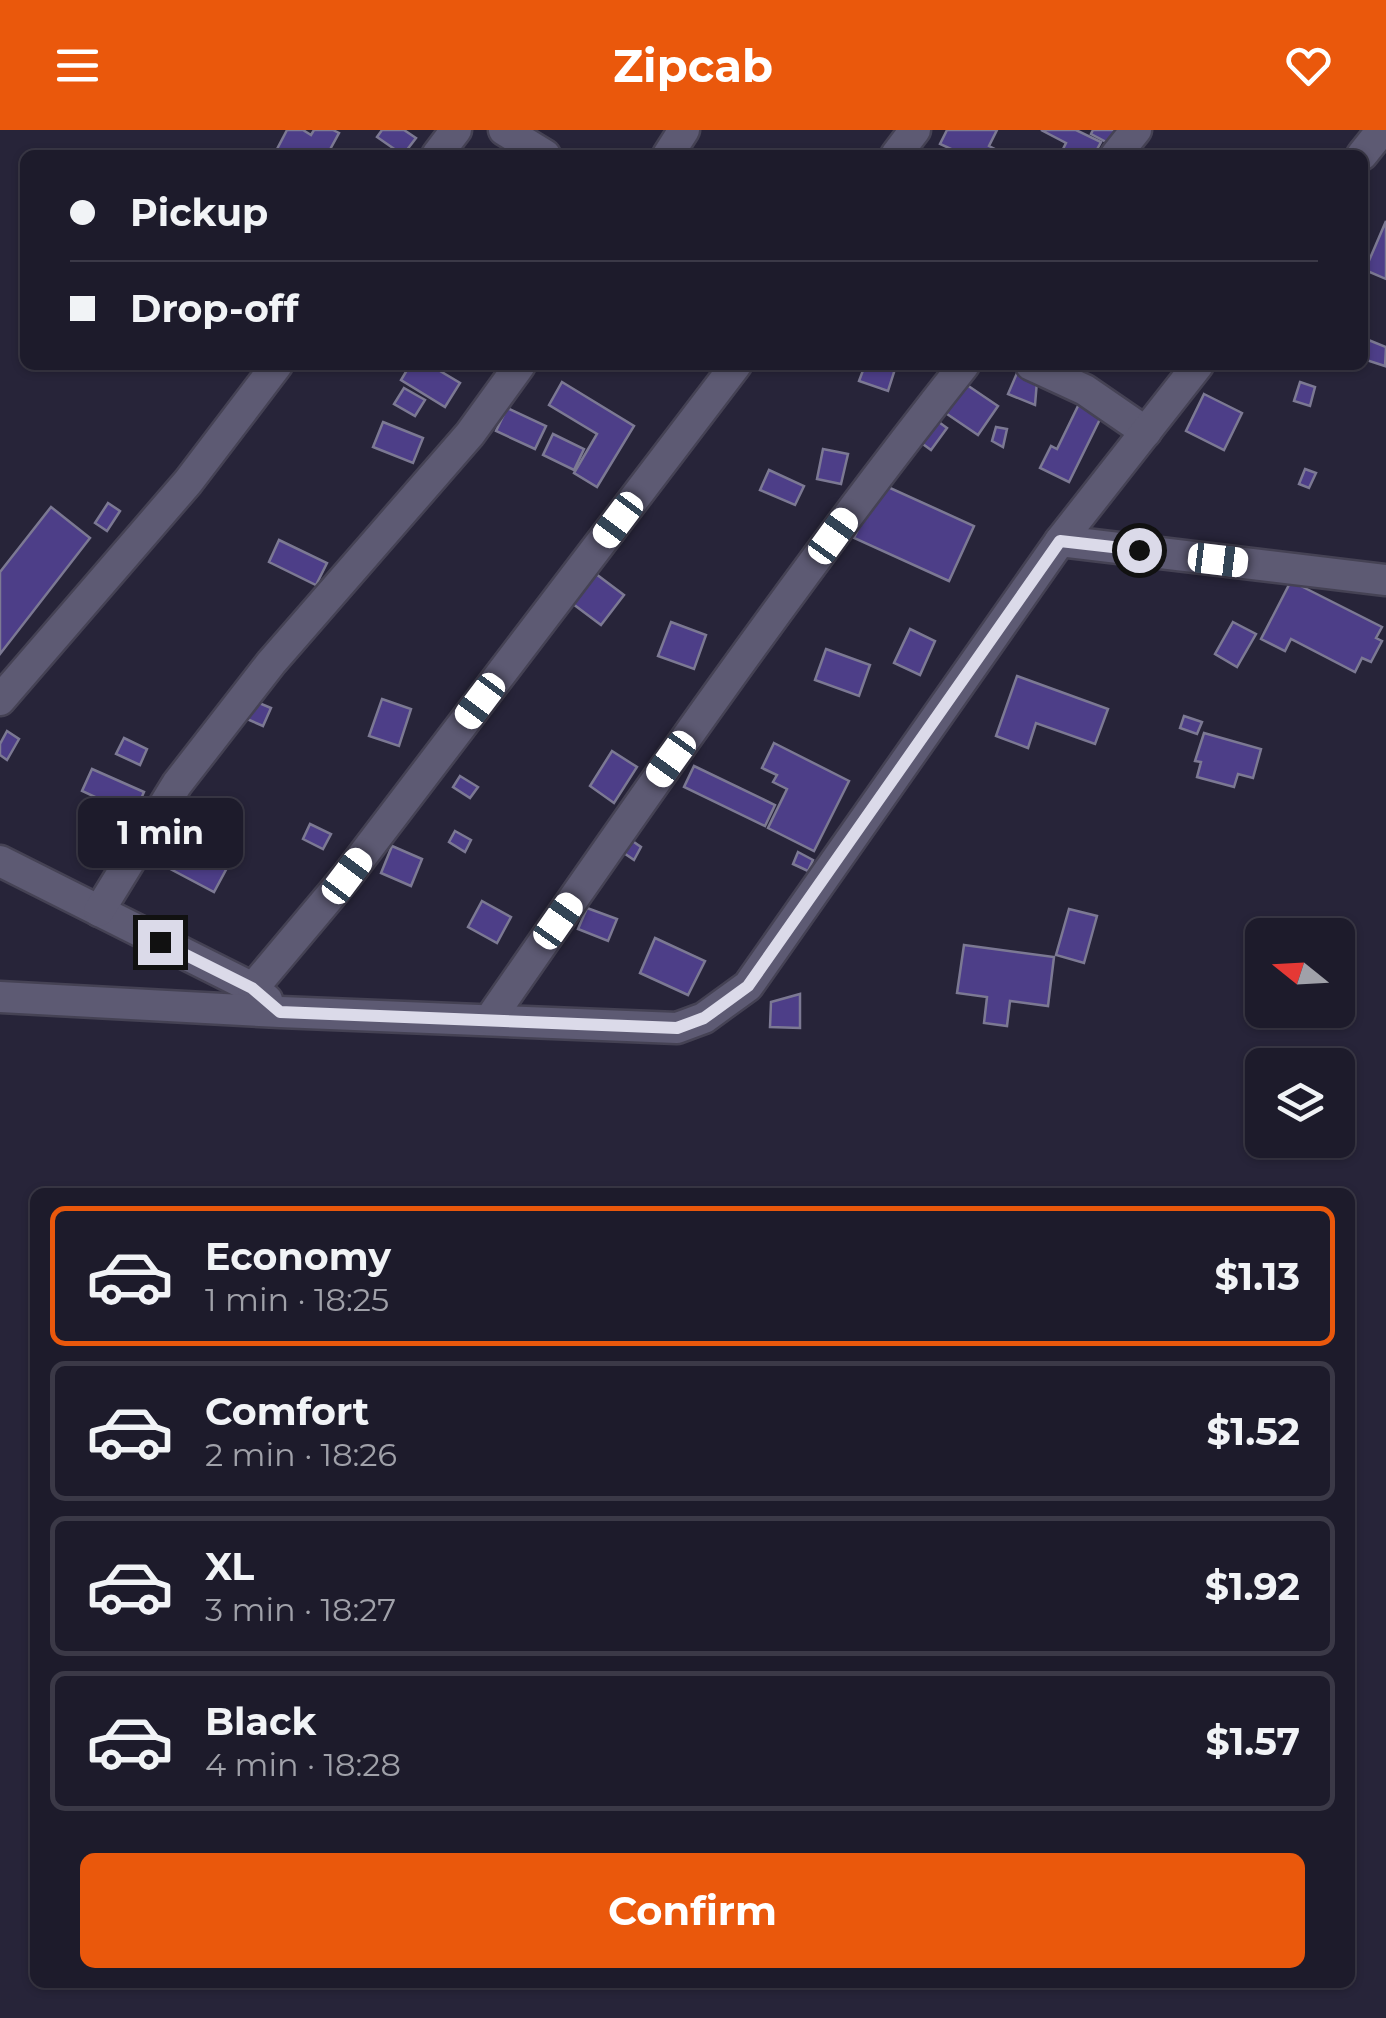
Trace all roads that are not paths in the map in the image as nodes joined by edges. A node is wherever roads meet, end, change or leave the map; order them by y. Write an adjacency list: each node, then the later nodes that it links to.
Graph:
1 (456, 130): 5 (street)
2 (504, 130): 6 (street)
3 (1136, 130): 7 (street)
4 (1382, 130): 8 (street)
5 (440, 150)
6 (538, 150)
7 (1120, 150)
8 (1366, 150)
9 (273, 370): 18 (street)
10 (516, 370): 20 (street)
11 (732, 370): 21 (street)
12 (960, 370): 24 (street)
13 (1043, 370): 15 (street)
14 (1194, 370): 15 (street)
15 (1146, 432): 16 (street)
16 (1060, 541): 17 (street); 24 (street)
17 (1386, 580)
18 (0, 700)
19 (0, 861): 20 (street)
20 (99, 911): 21 (street)
21 (252, 988): 23 (street)
22 (0, 997): 23 (street)
23 (280, 1012): 24 (street)
24 (490, 1019)

